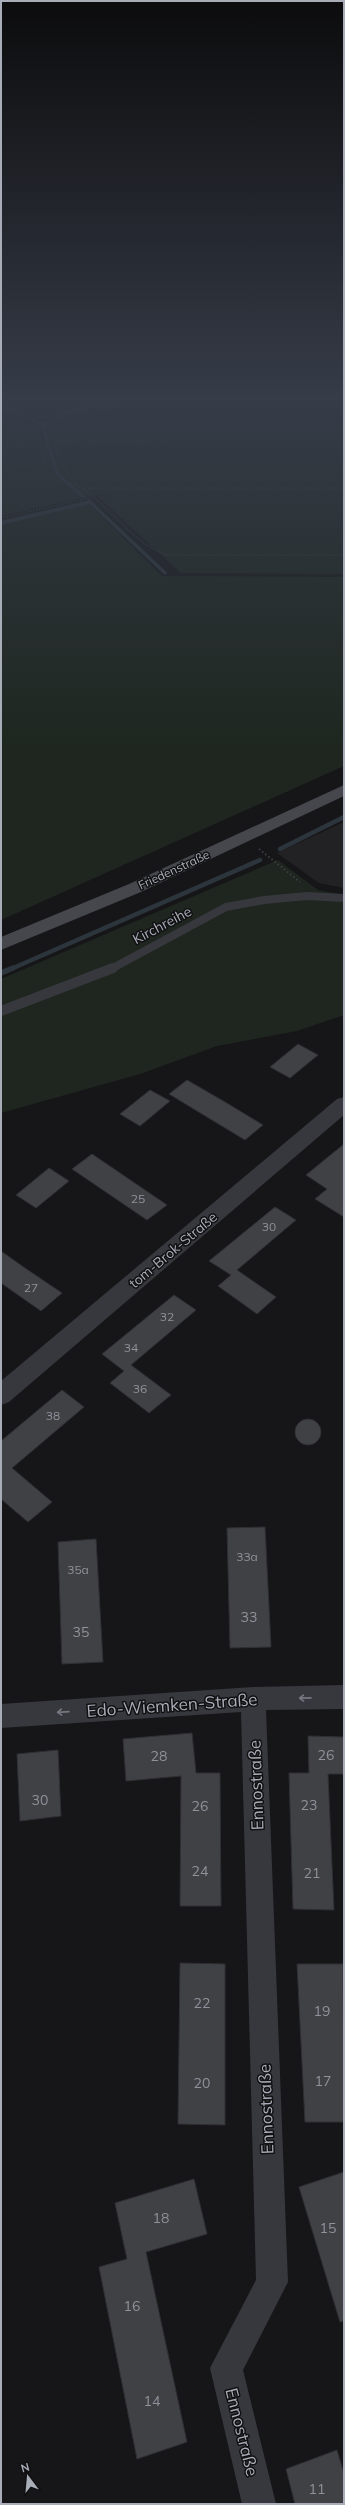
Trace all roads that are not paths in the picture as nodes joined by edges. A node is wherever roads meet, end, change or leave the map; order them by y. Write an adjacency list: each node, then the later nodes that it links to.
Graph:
1 (344, 790): 3 (main road, Friedenstraße)
2 (344, 898): 4 (lane, Kirchreihe)
3 (1, 944)
4 (1, 1011)
5 (344, 1104): 6 (street, tom-Brok-Straße)
6 (1, 1395)
7 (344, 1697): 8 (street, Edo-Wiemken-Straße, one-way to 8)
8 (253, 1699): 9 (street, Edo-Wiemken-Straße, one-way to 9); 10 (street, Ennostraße)
9 (1, 1716)
10 (259, 2504)

